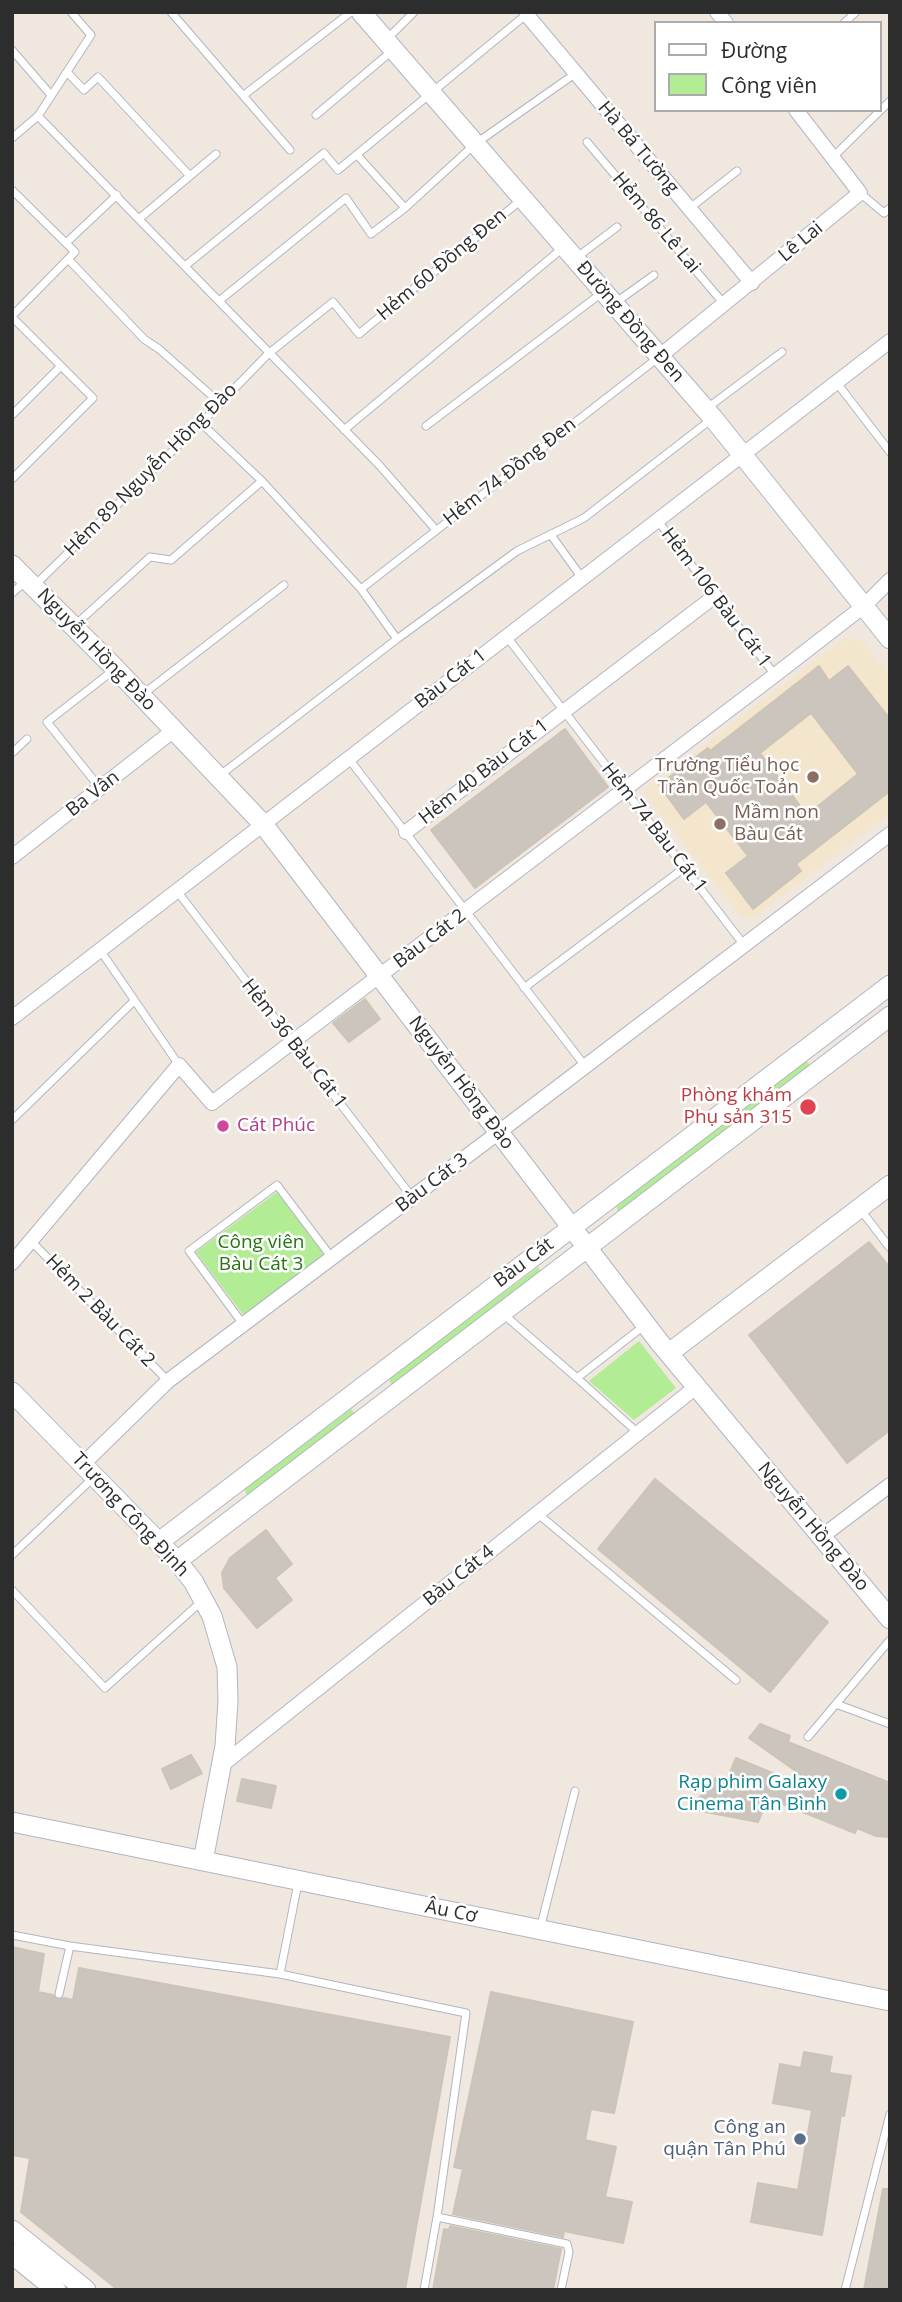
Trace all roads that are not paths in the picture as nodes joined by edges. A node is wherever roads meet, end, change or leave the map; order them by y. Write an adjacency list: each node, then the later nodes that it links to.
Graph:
1 (71, 12): 9 (lane)
2 (172, 12): 13 (lane)
3 (351, 12): 13 (lane)
4 (361, 12): 7 (street, Đường Đồng Đen)
5 (414, 12): 7 (lane)
6 (527, 13): 10 (street, Hà Bá Tường); 11 (lane)
7 (390, 45): 11 (street, Đường Đồng Đen); 17 (lane)
8 (12, 50): 12 (lane)
9 (67, 72): 12 (lane); 26 (lane)
10 (576, 73): 20 (lane); 32 (street, Hà Bá Tường)
11 (432, 94): 20 (street, Đường Đồng Đen); 23 (lane)
12 (51, 95): 16 (lane)
13 (244, 95): 21 (lane)
14 (797, 112): 24 (street)
15 (879, 112): 24 (lane)
16 (38, 116): 18 (lane); 29 (lane)
17 (316, 116)
18 (12, 138)
19 (587, 142): 44 (lane, Hẻm 86 Lê Lai)
20 (475, 144): 30 (street, Đường Đồng Đen); 31 (lane)
21 (290, 150)
22 (216, 154): 26 (lane)
23 (357, 155): 31 (lane); 39 (lane)
24 (831, 159): 28 (street)
25 (737, 171): 32 (lane)
26 (190, 176): 34 (lane)
27 (12, 190): 36 (lane)
28 (860, 193): 33 (lane); 41 (street, Lê Lai)
29 (117, 195): 34 (lane); 36 (lane)
30 (523, 198): 37 (street, Đường Đồng Đen); 48 (lane, Hẻm 60 Đồng Đen)
31 (405, 208): 43 (lane)
32 (689, 208): 41 (street, Hà Bá Tường)
33 (890, 208)
34 (140, 218): 39 (lane)
35 (617, 227): 37 (lane)
36 (66, 243): 38 (lane)
37 (570, 253): 42 (street, Đường Đồng Đen); 57 (lane)
38 (69, 260): 45 (lane); 52 (lane)
39 (185, 266): 43 (lane)
40 (654, 275): 42 (lane)
41 (752, 283): 44 (street, Lê Lai)
42 (609, 297): 49 (street, Đường Đồng Đen); 56 (lane)
43 (219, 301): 48 (lane)
44 (724, 305): 49 (street, Lê Lai)
45 (12, 316): 50 (lane)
46 (890, 341): 51 (street, Bàu Cát 1)
47 (782, 352): 53 (lane)
48 (268, 354): 52 (lane, Hẻm 89 Nguyễn Hồng Đào); 57 (lane)
49 (660, 356): 53 (street, Đường Đồng Đen); 63 (lane, Hẻm 74 Đồng Đen)
50 (61, 366): 54 (lane); 60 (lane)
51 (836, 382): 58 (lane); 59 (street, Bàu Cát 1)
52 (220, 403): 55 (lane, Hẻm 89 Nguyễn Hồng Đào)
53 (709, 413): 59 (street, Đường Đồng Đen); 64 (lane)
54 (12, 415)
55 (201, 423): 61 (lane); 69 (lane, Hẻm 89 Nguyễn Hồng Đào)
56 (426, 426)
57 (344, 430): 63 (lane)
58 (890, 452)
59 (743, 454): 62 (street, Bàu Cát 1); 72 (street, Đường Đồng Đen)
60 (12, 479)
61 (262, 481): 70 (lane); 73 (lane)
62 (657, 520): 66 (street, Bàu Cát 1); 71 (lane, Hẻm 106 Bàu Cát 1)
63 (436, 530): 70 (lane, Hẻm 74 Đồng Đen)
64 (551, 535): 66 (lane); 75 (lane)
65 (12, 565): 69 (street, Nguyễn Hồng Đào)
66 (582, 578): 74 (street, Bàu Cát 1)
67 (890, 580): 72 (street, Bàu Cát 2)
68 (284, 585): 79 (lane)
69 (24, 586): 73 (street, Nguyễn Hồng Đào)
70 (361, 589): 75 (lane)
71 (715, 596): 78 (lane, Hẻm 106 Bàu Cát 1); 80 (street)
72 (864, 606): 76 (street, Đường Đồng Đen); 78 (street, Bàu Cát 2)
73 (74, 626): 77 (street, Nguyễn Hồng Đào)
74 (506, 637): 80 (lane, Hẻm 74 Bàu Cát 1); 84 (street, Bàu Cát 1)
75 (397, 639): 85 (lane)
76 (890, 639)
77 (116, 669): 79 (street, Nguyễn Hồng Đào); 86 (lane)
78 (775, 675): 87 (street, Bàu Cát 2)
79 (141, 695): 81 (street, Nguyễn Hồng Đào)
80 (563, 711): 87 (lane, Hẻm 74 Bàu Cát 1); 89 (street, Hẻm 40 Bàu Cát 1)
81 (174, 730): 85 (street, Nguyễn Hồng Đào); 86 (street, Ba Vân)
82 (27, 740): 83 (lane)
83 (12, 753)
84 (349, 758): 88 (street, Bàu Cát 1); 89 (lane, Hẻm 40 Bàu Cát 1)
85 (219, 777): 88 (street, Nguyễn Hồng Đào)
86 (100, 788): 91 (street, Ba Vân)
87 (624, 790): 92 (lane, Hẻm 74 Bàu Cát 1); 94 (street, Bàu Cát 2)
88 (264, 824): 93 (street, Bàu Cát 1); 97 (street, Nguyễn Hồng Đào)
89 (405, 832): 94 (lane, Hẻm 40 Bàu Cát 1)
90 (890, 834): 95 (street, Bàu Cát 3)
91 (12, 858)
92 (684, 868): 95 (lane, Hẻm 74 Bàu Cát 1); 99 (lane)
93 (177, 891): 96 (street, Bàu Cát 1); 104 (lane, Hẻm 36 Bàu Cát 1)
94 (466, 911): 97 (street, Bàu Cát 2); 99 (lane, Hẻm 40 Bàu Cát 1)
95 (744, 945): 107 (street, Bàu Cát 3)
96 (100, 950): 100 (lane); 102 (street, Bàu Cát 1)
97 (380, 977): 104 (street, Bàu Cát 2); 109 (street, Nguyễn Hồng Đào)
98 (890, 985): 103 (street, Bàu Cát)
99 (524, 988): 107 (lane, Hẻm 40 Bàu Cát 1)
100 (134, 1001): 106 (lane); 108 (lane)
101 (890, 1016): 105 (street, Bàu Cát)
102 (12, 1018)
103 (818, 1040): 105 (street); 113 (street, Bàu Cát)
104 (293, 1042): 106 (street, Bàu Cát 2); 111 (lane, Hẻm 36 Bàu Cát 1)
105 (833, 1059): 115 (street, Bàu Cát)
106 (179, 1065): 114 (street)
107 (585, 1067): 109 (street, Bàu Cát 3)
108 (12, 1120)
109 (499, 1132): 111 (street, Bàu Cát 3); 113 (street, Nguyễn Hồng Đào)
110 (890, 1185): 112 (street)
111 (412, 1197): 117 (street, Bàu Cát 3)
112 (859, 1208): 116 (lane); 122 (street)
113 (571, 1228): 115 (street, Nguyễn Hồng Đào); 125 (street, Bàu Cát)
114 (31, 1241): 118 (street); 124 (lane, Hẻm 2 Bàu Cát 2)
115 (586, 1248): 119 (street, Bàu Cát); 121 (street, Nguyễn Hồng Đào)
116 (890, 1248)
117 (332, 1258): 120 (street, Bàu Cát 3); 120 (lane)
118 (12, 1263)
119 (502, 1312): 123 (lane); 128 (street, Bàu Cát)
120 (244, 1324): 124 (street, Bàu Cát 3)
121 (646, 1324): 122 (street, Nguyễn Hồng Đào); 123 (lane)
122 (669, 1353): 126 (street, Nguyễn Hồng Đào)
123 (577, 1378): 129 (lane)
124 (168, 1381): 130 (street, Bàu Cát 3)
125 (367, 1384): 128 (street); 134 (street, Bàu Cát)
126 (696, 1387): 129 (street, Bàu Cát 4); 133 (street, Nguyễn Hồng Đào)
127 (12, 1392): 130 (street, Trương Công Định)
128 (382, 1404): 136 (street, Bàu Cát)
129 (638, 1433): 132 (street, Bàu Cát 4)
130 (89, 1470): 134 (street, Trương Công Định); 135 (lane)
131 (890, 1485): 133 (street)
132 (537, 1513): 141 (lane); 145 (street, Bàu Cát 4)
133 (821, 1537): 139 (street, Nguyễn Hồng Đào)
134 (159, 1542): 136 (street, Trương Công Định)
135 (12, 1555)
136 (177, 1560): 138 (street, Trương Công Định)
137 (12, 1590): 138 (lane)
138 (204, 1600): 145 (street, Trương Công Định)
139 (890, 1619)
140 (890, 1640): 142 (lane)
141 (736, 1680)
142 (836, 1704): 143 (lane); 144 (lane)
143 (890, 1724)
144 (808, 1737)
145 (222, 1765): 148 (street, Trương Công Định)
146 (575, 1791): 150 (lane)
147 (12, 1822): 148 (street, Âu Cơ)
148 (203, 1861): 149 (street, Âu Cơ)
149 (298, 1882): 150 (street, Âu Cơ); 153 (lane)
150 (540, 1930): 155 (street, Âu Cơ)
151 (12, 1936): 152 (lane)
152 (70, 1946): 153 (lane); 154 (lane)
153 (280, 1973): 157 (lane)
154 (59, 1994)
155 (890, 2001)
156 (890, 2114): 164 (lane)
157 (437, 2217): 162 (lane); 163 (lane)
158 (12, 2230): 161 (street)
159 (12, 2254): 160 (street)
160 (56, 2290)
161 (86, 2290)
162 (424, 2290)
163 (561, 2290)
164 (845, 2290)

